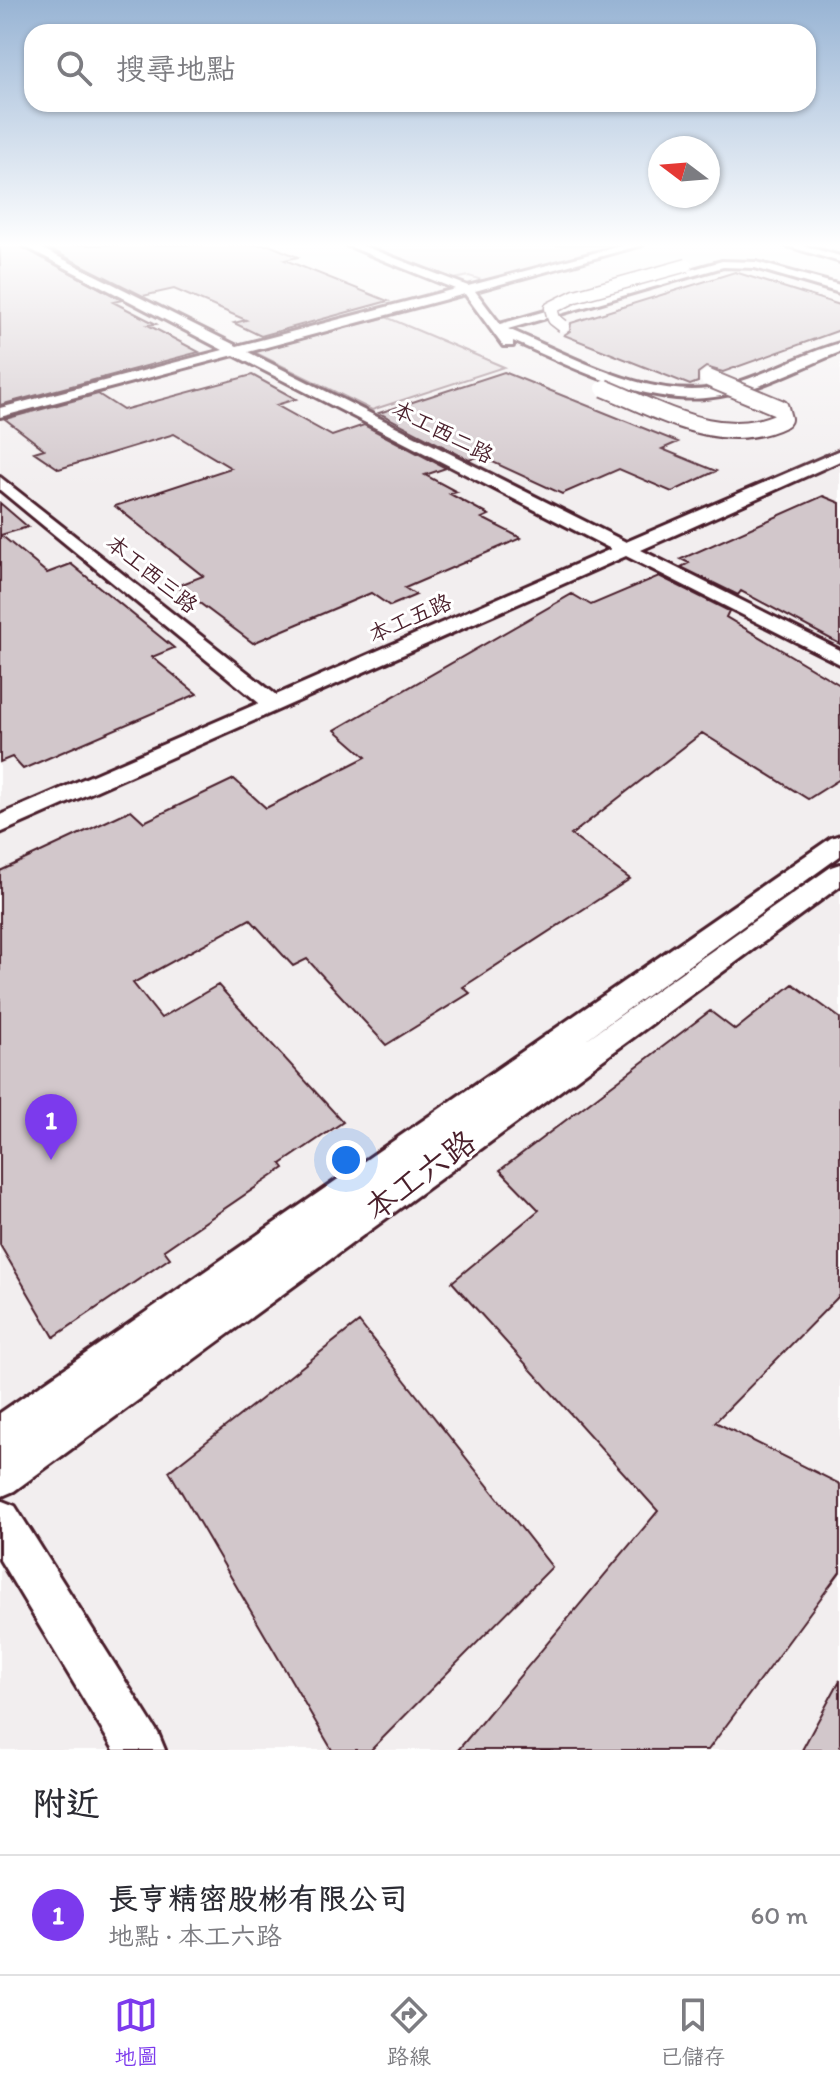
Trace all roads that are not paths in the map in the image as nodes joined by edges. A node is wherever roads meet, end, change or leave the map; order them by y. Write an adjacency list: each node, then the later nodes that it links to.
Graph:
1 (187, 327): 6 (street, 本工西二路)
2 (324, 327): 6 (street)
3 (504, 327): 4 (street)
4 (496, 329): 8 (street); 9 (street, bridge)
5 (840, 347): 8 (street)
6 (233, 350): 10 (street); 14 (street, 本工西二路)
7 (759, 360): 8 (street)
8 (783, 369)
9 (708, 378)
10 (0, 413)
11 (840, 443): 14 (street, 本工五路)
12 (840, 455): 14 (street, 本工五路)
13 (0, 482): 16 (street, 本工西三路)
14 (619, 546): 15 (street, 本工西二路); 16 (street, 本工五路)
15 (840, 658)
16 (268, 699): 17 (street, 本工五路); 18 (street, 本工五路)
17 (0, 807)
18 (0, 825)
19 (840, 844): 21 (street, 本工六路)
20 (840, 873): 22 (street, 本工六路)
21 (0, 1437)
22 (0, 1477)
23 (0, 1521): 24 (street)
24 (141, 1750)

